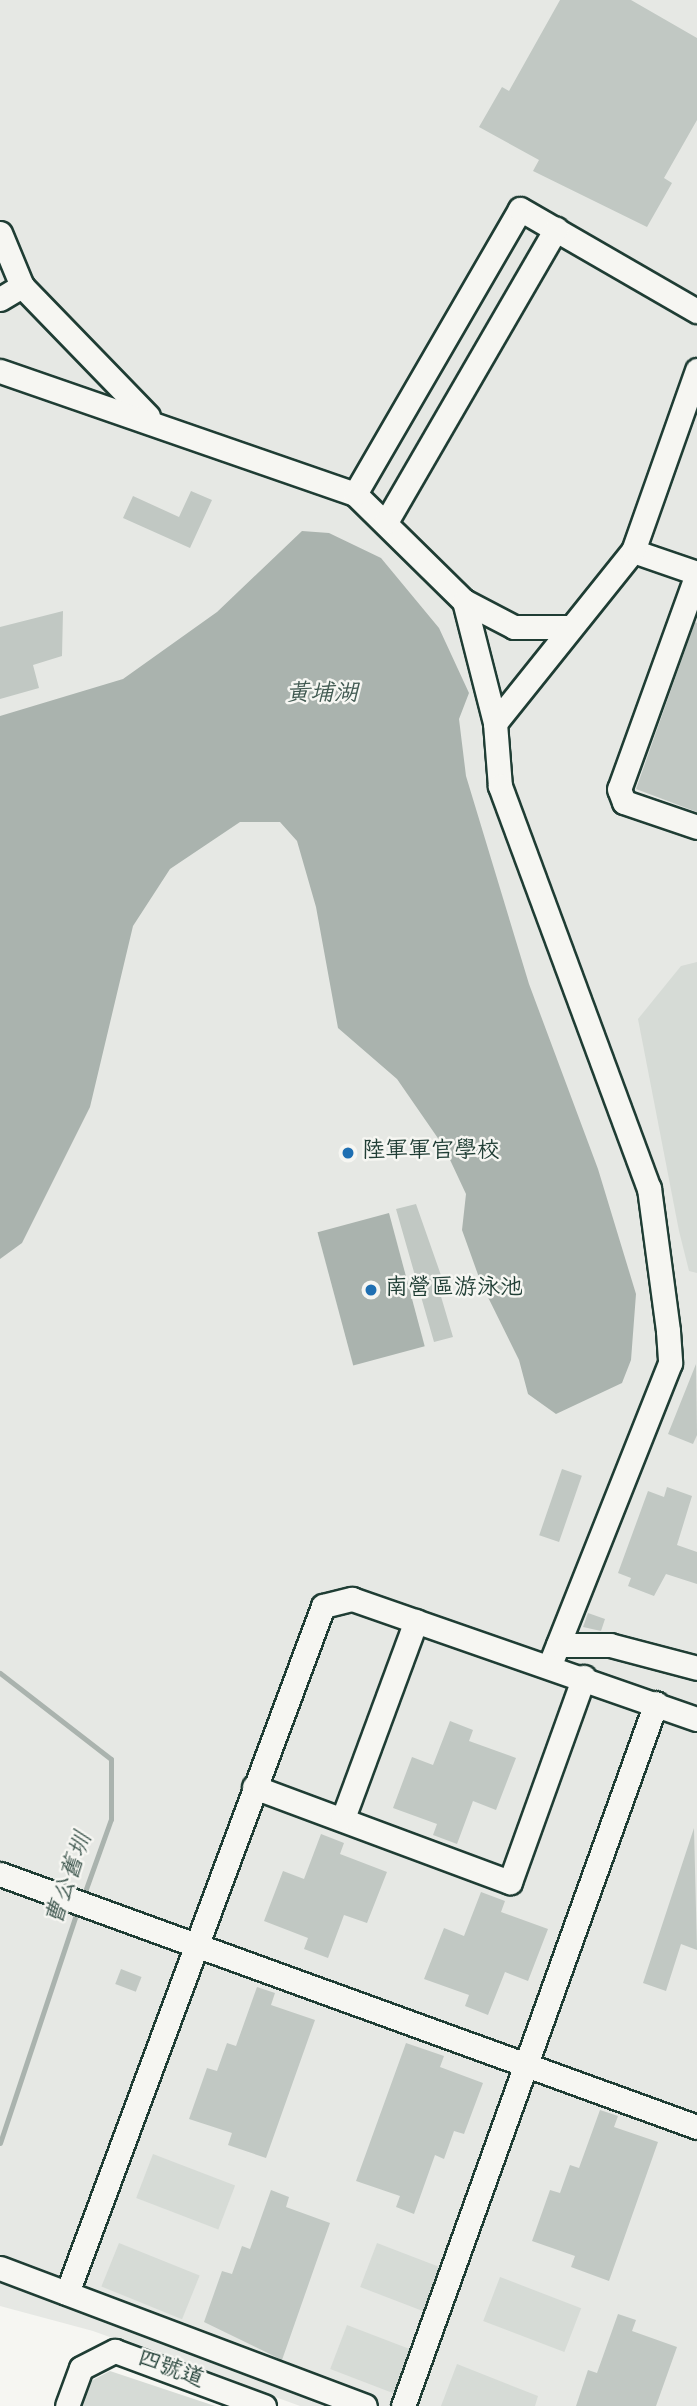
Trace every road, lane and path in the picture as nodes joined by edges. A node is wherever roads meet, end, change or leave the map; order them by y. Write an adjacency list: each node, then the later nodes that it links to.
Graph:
1 (556, 229): 5 (street); 9 (street); 10 (street)
2 (0, 233): 3 (street)
3 (23, 286): 4 (street); 8 (street)
4 (0, 299)
5 (697, 311)
6 (697, 370): 11 (street)
7 (0, 371): 8 (street)
8 (150, 419): 9 (street)
9 (355, 494): 10 (street)
10 (386, 522): 13 (street)
11 (632, 551): 12 (street); 14 (street)
12 (697, 574): 16 (street)
13 (464, 601): 14 (street); 15 (street)
14 (567, 627): 15 (street)
15 (495, 723): 18 (street)
16 (697, 827)
17 (416, 1621): 18 (street); 23 (street); 24 (street)
18 (554, 1655): 19 (street); 20 (street)
19 (697, 1668)
20 (584, 1677): 21 (street); 24 (street)
21 (656, 1703): 22 (street); 27 (street)
22 (697, 1719)
23 (254, 1787): 24 (street); 26 (street)
24 (343, 1818)
25 (0, 1874): 26 (street)
26 (197, 1946): 27 (street); 30 (street)
27 (523, 2064): 28 (street); 34 (street)
28 (697, 2127)
29 (0, 2268): 30 (street)
30 (67, 2293): 33 (street)
31 (67, 2406): 32 (street, 四號道)
32 (264, 2406)
33 (365, 2406)
34 (403, 2406)

